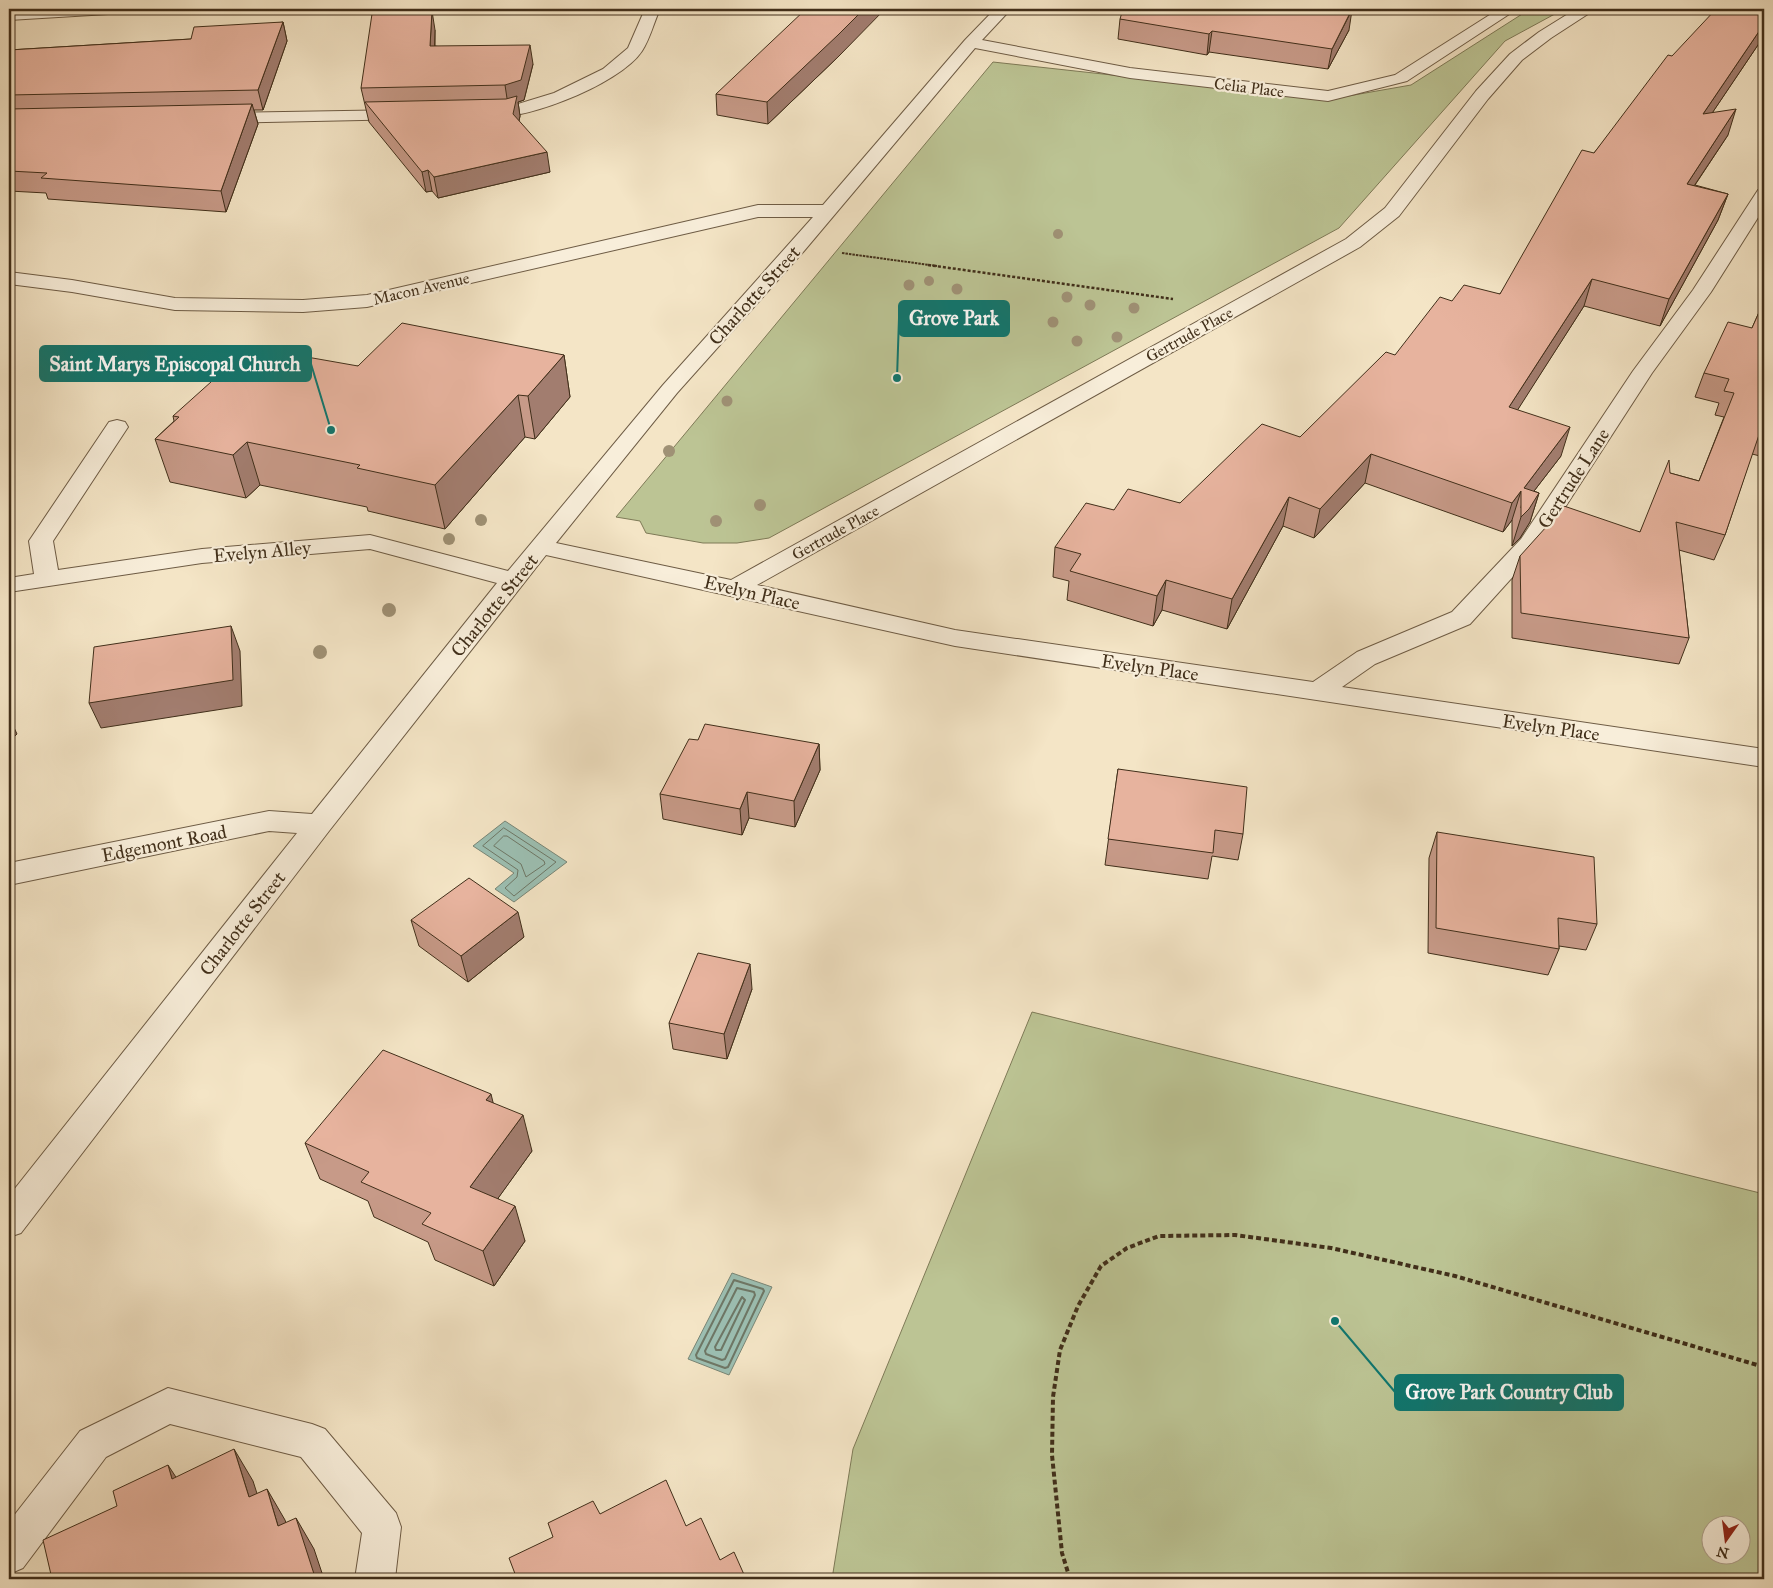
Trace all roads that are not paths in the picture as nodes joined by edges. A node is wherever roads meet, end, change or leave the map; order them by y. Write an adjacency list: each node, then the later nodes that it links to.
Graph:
1 (108, 9): 6 (street)
2 (652, 9): 8 (street)
3 (1003, 9): 7 (street, Charlotte Street)
4 (1509, 9): 7 (street, Celia Place)
5 (1586, 9): 19 (street, Gertrude Place)
6 (9, 15)
7 (970, 43): 12 (street, Charlotte Street)
8 (470, 113)
9 (421, 114): 10 (street)
10 (206, 119)
11 (1764, 194): 20 (street, Gertrude Lane)
12 (828, 211): 13 (street, Macon Avenue); 15 (street, Charlotte Street)
13 (9, 278)
14 (117, 427): 16 (street)
15 (541, 547): 17 (street, Charlotte Street); 19 (street, Evelyn Place)
16 (47, 579): 17 (street, Evelyn Alley); 18 (street, Evelyn Alley)
17 (513, 580): 22 (street, Charlotte Street)
18 (9, 585)
19 (734, 588): 20 (street, Evelyn Place)
20 (1317, 692): 21 (street, Evelyn Place)
21 (1764, 758)
22 (320, 824): 23 (street, Edgemont Road); 24 (street, Charlotte Street)
23 (9, 874)
24 (9, 1222)
25 (9, 1554): 26 (street)
26 (375, 1579)

